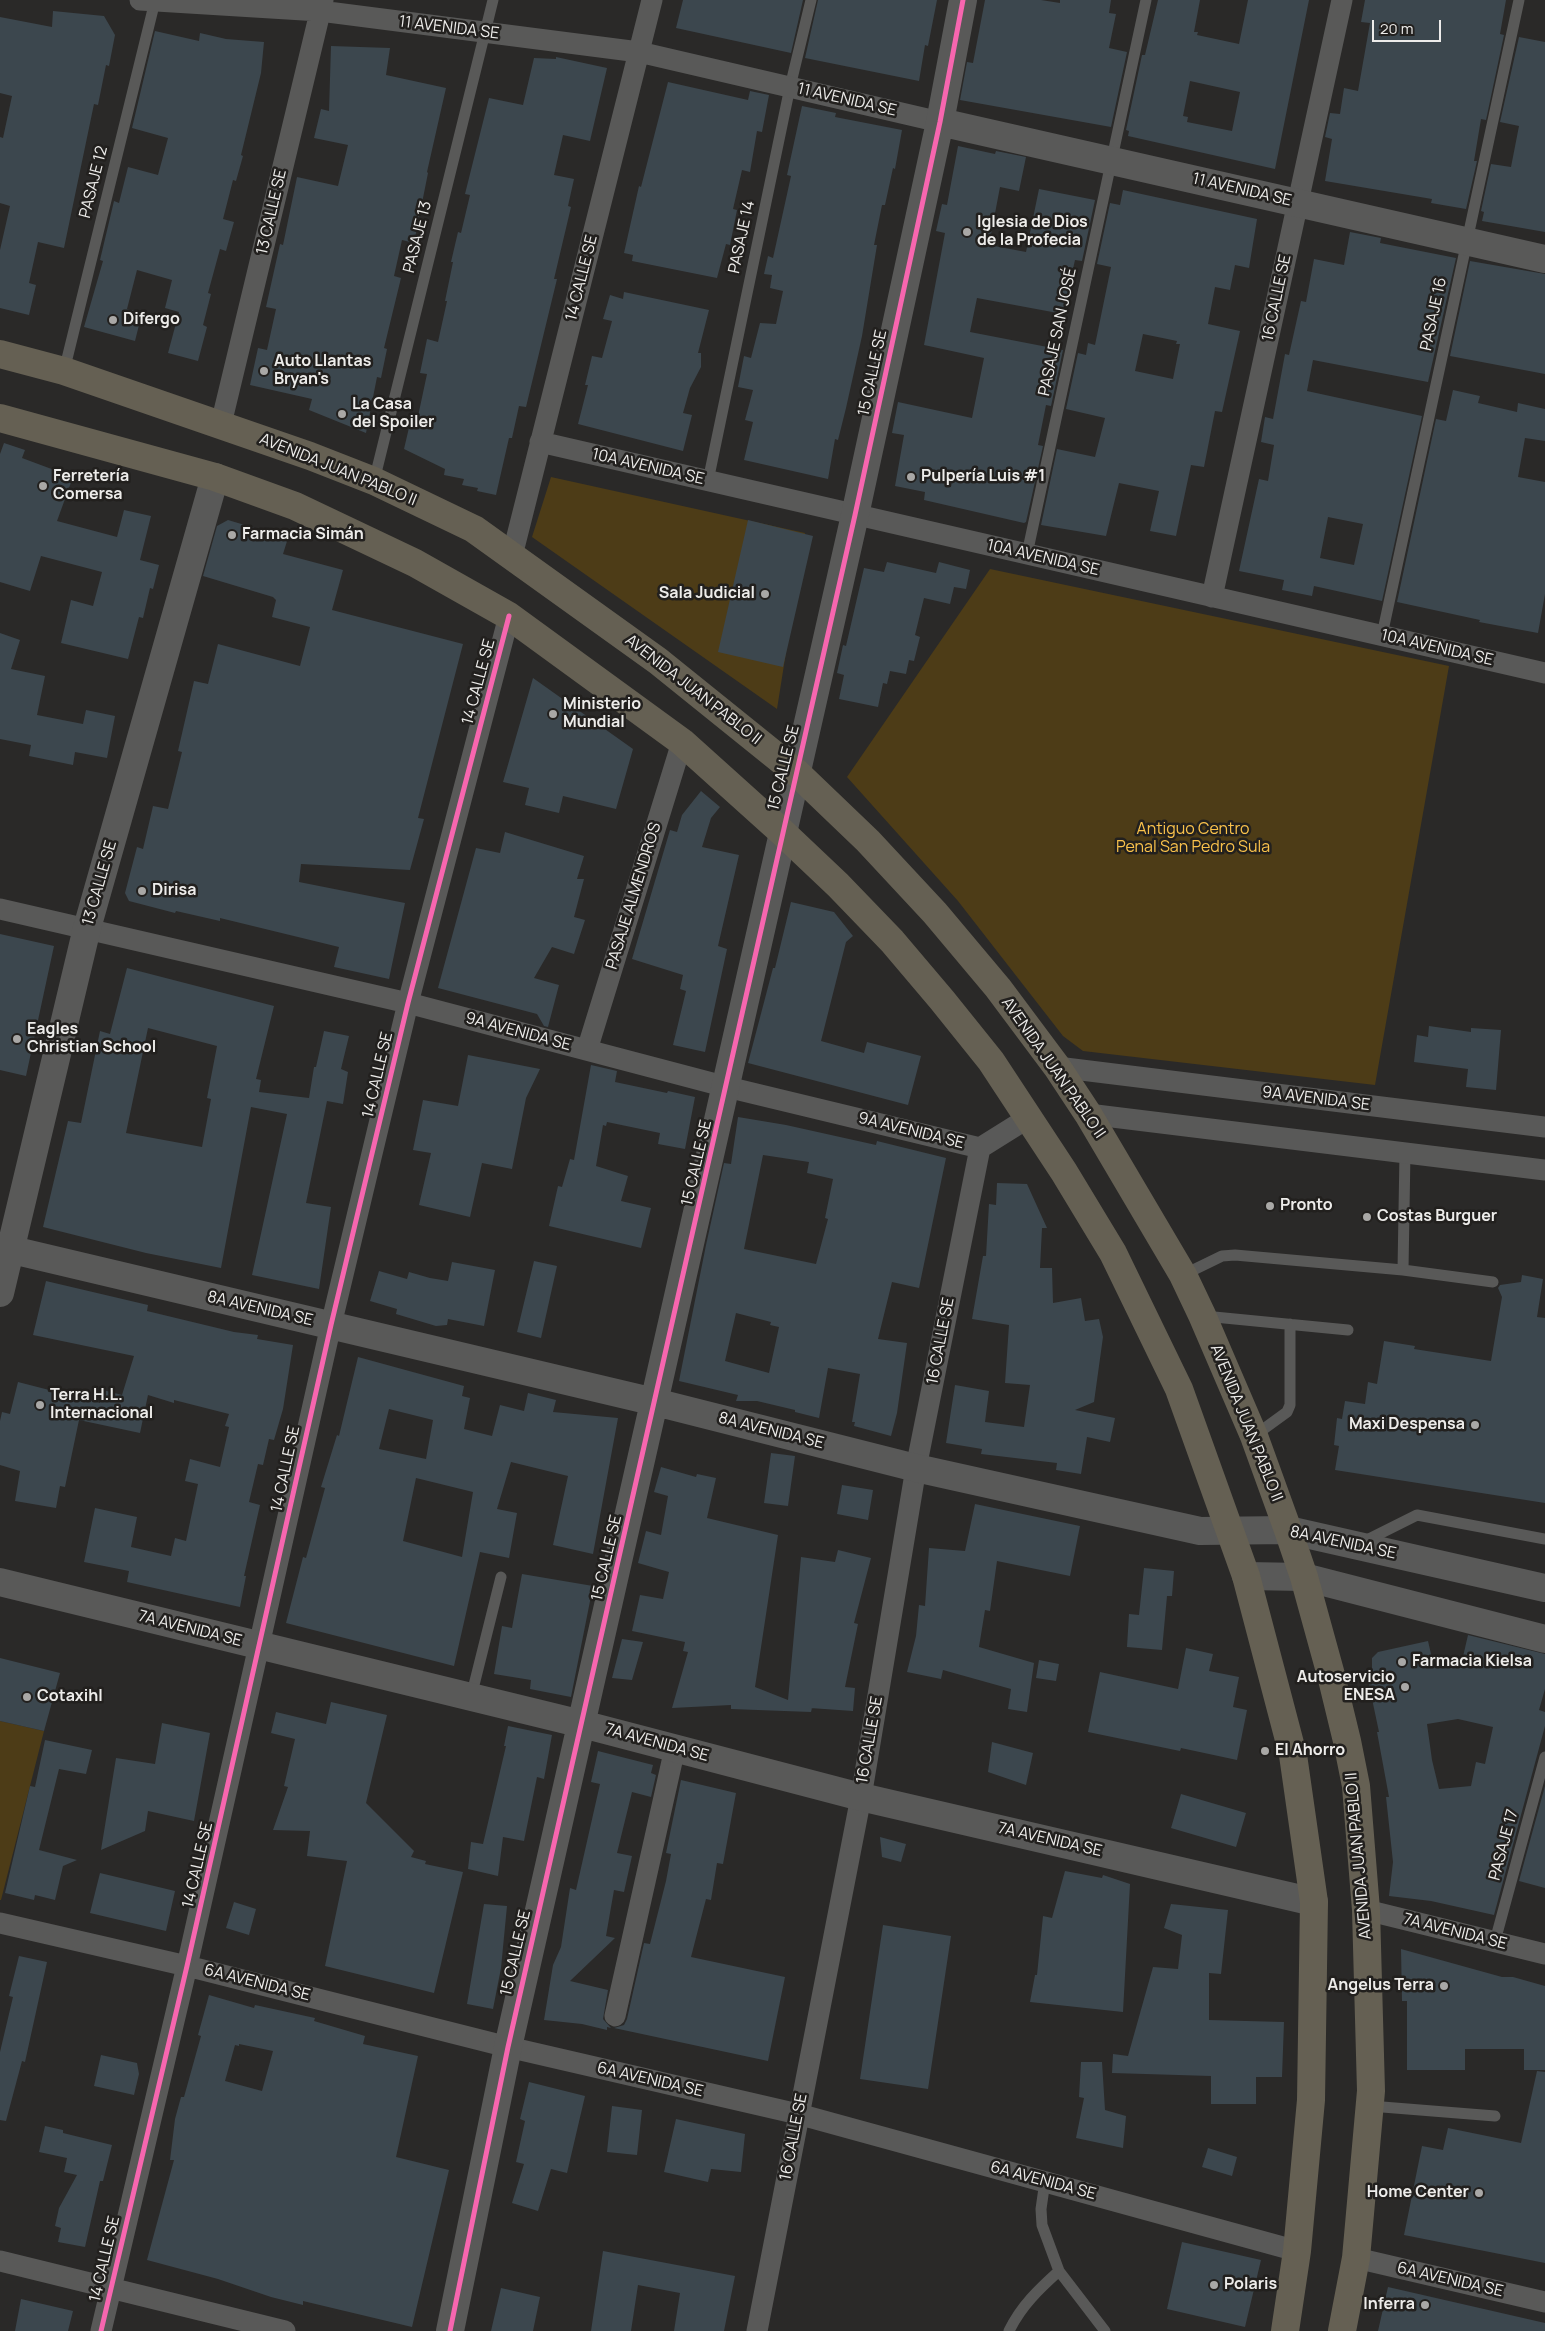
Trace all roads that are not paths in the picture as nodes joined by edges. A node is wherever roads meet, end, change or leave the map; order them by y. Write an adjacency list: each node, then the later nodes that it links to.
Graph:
1 (148, 0): 9 (street, 11 AVENIDA SE); 19 (lane, PASAJE 12)
2 (493, 0): 10 (lane, PASAJE 13)
3 (652, 0): 11 (street, 14 CALLE SE)
4 (811, 0): 12 (lane, PASAJE 14)
5 (963, 0): 13 (street, 15 CALLE SE)
6 (1146, 0): 14 (lane, PASAJE SAN JOSÉ)
7 (1342, 0): 15 (street, 16 CALLE SE)
8 (1519, 0): 16 (lane, PASAJE 16)
9 (322, 6): 10 (street, 11 AVENIDA SE); 21 (street, 13 CALLE SE)
10 (485, 33): 11 (street, 11 AVENIDA SE); 24 (lane, PASAJE 13)
11 (639, 52): 12 (street, 11 AVENIDA SE); 22 (street, 14 CALLE SE)
12 (790, 87): 13 (street, 11 AVENIDA SE); 25 (lane, PASAJE 14)
13 (940, 122): 14 (street, 11 AVENIDA SE); 26 (street, 15 CALLE SE)
14 (1112, 161): 15 (street, 11 AVENIDA SE); 27 (lane, PASAJE SAN JOSÉ)
15 (1298, 203): 16 (street, 11 AVENIDA SE); 29 (street, 16 CALLE SE)
16 (1467, 241): 17 (street, 11 AVENIDA SE); 31 (lane, PASAJE 16)
17 (1545, 259)
18 (0, 354): 19 (highway, AVENIDA JUAN PABLO II)
19 (64, 371): 21 (highway, AVENIDA JUAN PABLO II)
20 (0, 418): 23 (highway)
21 (222, 424): 24 (highway, AVENIDA JUAN PABLO II)
22 (540, 442): 25 (street, 10A AVENIDA SE); 28 (street, 14 CALLE SE)
23 (215, 477): 30 (highway); 37 (street, 13 CALLE SE)
24 (374, 481): 28 (highway, AVENIDA JUAN PABLO II)
25 (708, 481): 26 (street, 10A AVENIDA SE)
26 (855, 515): 27 (street, 10A AVENIDA SE); 34 (street, 15 CALLE SE)
27 (1026, 554): 29 (street, 10A AVENIDA SE)
28 (512, 556): 34 (highway, AVENIDA JUAN PABLO II)
29 (1212, 596): 31 (street, 10A AVENIDA SE)
30 (508, 616): 33 (highway); 38 (street, 14 CALLE SE)
31 (1382, 635): 32 (street, 10A AVENIDA SE)
32 (1545, 673)
33 (682, 742): 35 (highway); 39 (street, PASAJE ALMENDROS)
34 (797, 773): 35 (street, 15 CALLE SE); 40 (highway, AVENIDA JUAN PABLO II)
35 (782, 832): 41 (street, 15 CALLE SE); 43 (highway)
36 (0, 909): 37 (street, 9A AVENIDA SE)
37 (87, 928): 38 (street, 9A AVENIDA SE); 48 (street, 13 CALLE SE)
38 (408, 1003): 39 (street, 9A AVENIDA SE); 55 (street, 14 CALLE SE)
39 (586, 1050): 41 (street, 9A AVENIDA SE)
40 (1057, 1067): 42 (highway, AVENIDA JUAN PABLO II); 44 (street, 9A AVENIDA SE)
41 (727, 1087): 45 (street, 9A AVENIDA SE); 57 (street, 15 CALLE SE)
42 (1088, 1114): 46 (street); 50 (highway, AVENIDA JUAN PABLO II)
43 (1028, 1118): 45 (street, 9A AVENIDA SE); 60 (highway)
44 (1545, 1127)
45 (980, 1148): 59 (street, 16 CALLE SE)
46 (1405, 1152): 47 (street); 49 (lane)
47 (1545, 1170)
48 (5, 1248): 52 (street, 13 CALLE SE); 55 (street, 8A AVENIDA SE)
49 (1403, 1270): 50 (lane); 51 (lane)
50 (1182, 1276): 53 (highway, AVENIDA JUAN PABLO II)
51 (1493, 1282)
52 (0, 1293)
53 (1202, 1316): 54 (lane); 58 (highway, AVENIDA JUAN PABLO II)
54 (1290, 1324): 56 (lane); 58 (lane)
55 (331, 1325): 57 (street, 8A AVENIDA SE); 70 (street, 14 CALLE SE)
56 (1348, 1330)
57 (656, 1402): 59 (street, 8A AVENIDA SE); 72 (street, 15 CALLE SE)
58 (1254, 1436): 61 (highway, AVENIDA JUAN PABLO II)
59 (916, 1468): 60 (street, 8A AVENIDA SE); 75 (street, 16 CALLE SE)
60 (1231, 1530): 61 (street, 8A AVENIDA SE); 65 (highway)
61 (1288, 1530): 63 (street, 8A AVENIDA SE); 66 (highway, AVENIDA JUAN PABLO II)
62 (1545, 1539): 63 (lane)
63 (1356, 1545): 68 (street, 8A AVENIDA SE)
64 (501, 1576): 71 (lane)
65 (1246, 1576): 66 (street); 76 (highway)
66 (1304, 1577): 69 (street); 77 (highway, AVENIDA JUAN PABLO II)
67 (0, 1582): 70 (street, 7A AVENIDA SE)
68 (1545, 1588)
69 (1545, 1639)
70 (260, 1647): 71 (street, 7A AVENIDA SE); 81 (street, 14 CALLE SE)
71 (471, 1697): 72 (street, 7A AVENIDA SE)
72 (582, 1724): 73 (street, 7A AVENIDA SE); 83 (street, 15 CALLE SE)
73 (675, 1748): 75 (street, 7A AVENIDA SE); 82 (street)
74 (1545, 1757): 79 (lane, PASAJE 17)
75 (861, 1796): 76 (street, 7A AVENIDA SE); 85 (street, 16 CALLE SE)
76 (1314, 1902): 88 (highway)
77 (1366, 1910): 79 (street, 7A AVENIDA SE); 84 (highway, AVENIDA JUAN PABLO II)
78 (0, 1923): 81 (street, 6A AVENIDA SE)
79 (1495, 1941): 80 (street, 7A AVENIDA SE)
80 (1545, 1954)
81 (187, 1966): 83 (street, 6A AVENIDA SE); 92 (street, 14 CALLE SE)
82 (614, 2016)
83 (508, 2047): 85 (street, 6A AVENIDA SE); 96 (street, 15 CALLE SE)
84 (1370, 2106): 86 (lane); 89 (highway, AVENIDA JUAN PABLO II)
85 (798, 2114): 87 (street, 6A AVENIDA SE); 97 (street, 16 CALLE SE)
86 (1495, 2116)
87 (1045, 2181): 88 (street, 6A AVENIDA SE); 91 (lane)
88 (1297, 2251): 100 (highway)
89 (1356, 2258): 93 (street, 6A AVENIDA SE); 101 (highway, AVENIDA JUAN PABLO II)
90 (0, 2261): 92 (street)
91 (1059, 2271): 98 (lane); 99 (lane)
92 (110, 2288): 94 (street, 14 CALLE SE); 95 (street)
93 (1545, 2302)
94 (101, 2331)
95 (285, 2331)
96 (450, 2331)
97 (758, 2331)
98 (1009, 2331)
99 (1105, 2331)
100 (1285, 2331)
101 (1342, 2331)

